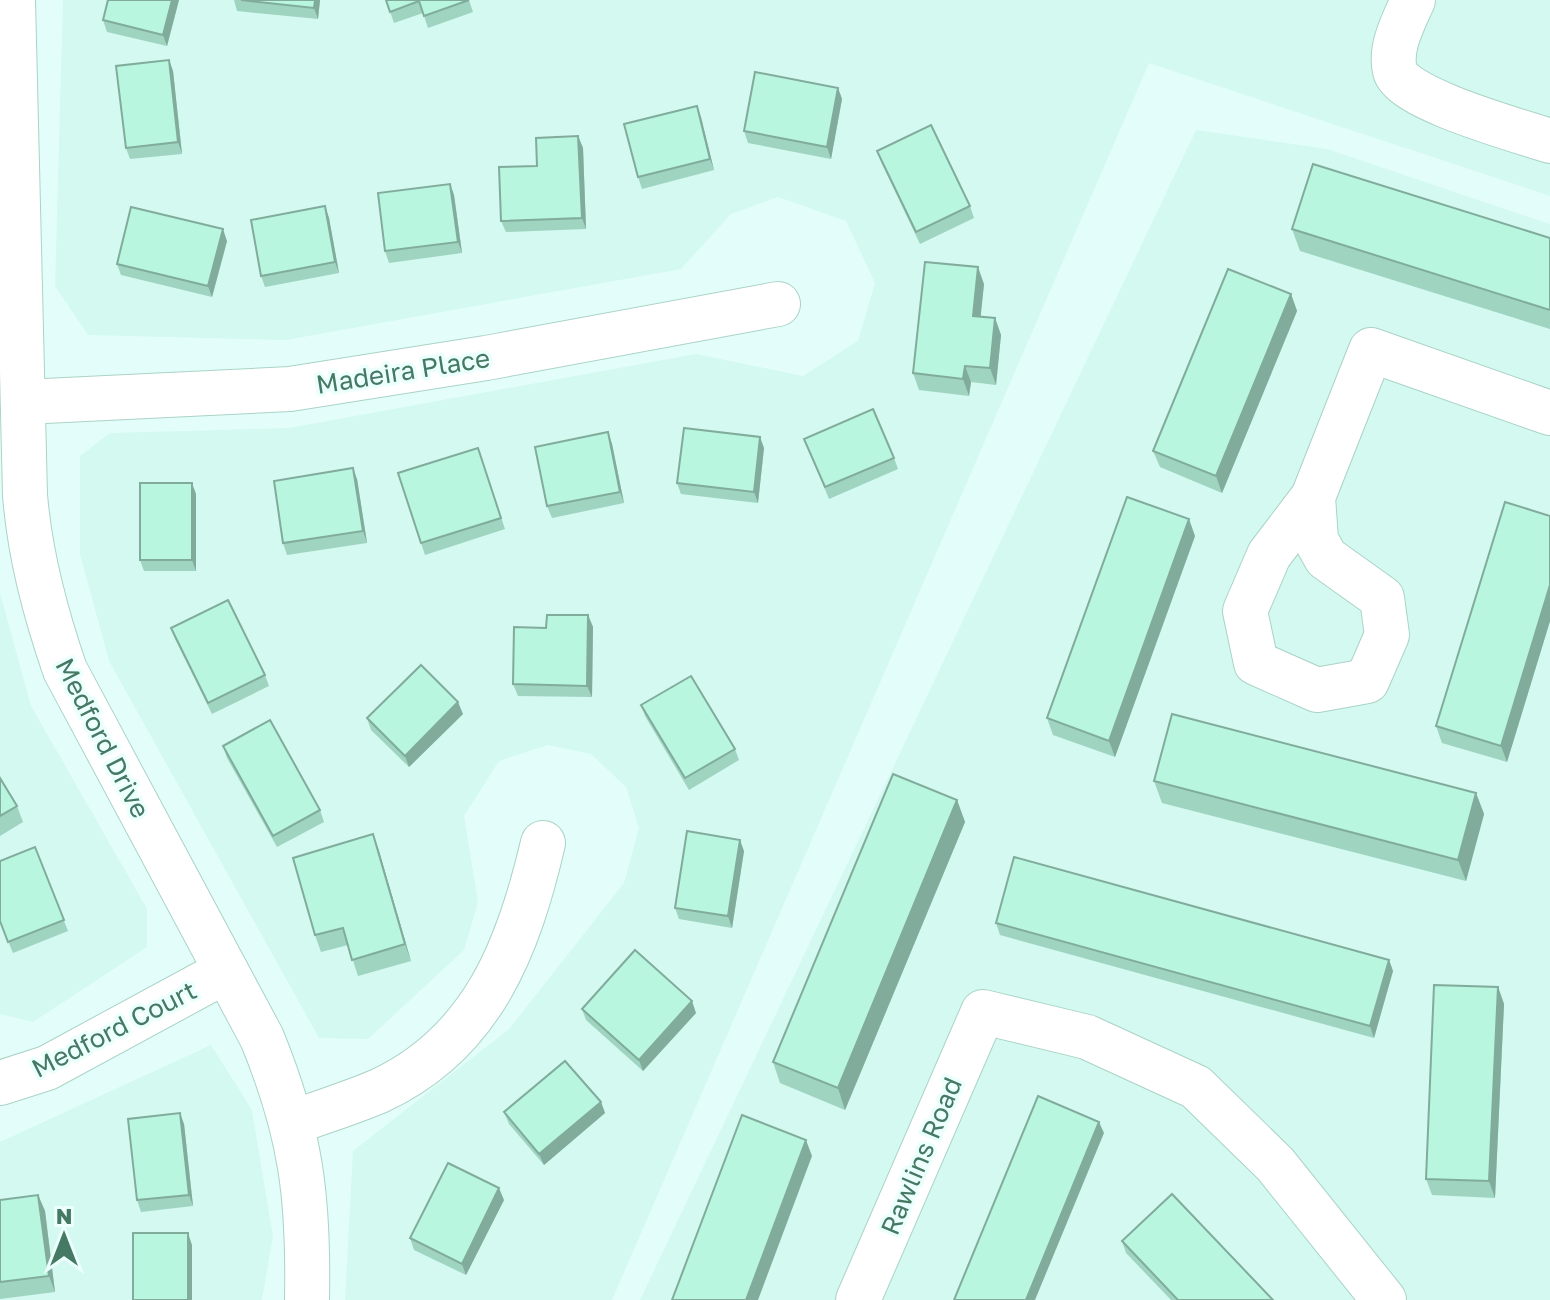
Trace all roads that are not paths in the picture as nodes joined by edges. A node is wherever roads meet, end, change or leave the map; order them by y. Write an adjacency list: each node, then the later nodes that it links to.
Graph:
1 (13, 0): 5 (street, Medford Drive)
2 (1413, 0): 3 (street)
3 (1550, 141)
4 (778, 304): 5 (street, Madeira Place)
5 (24, 402): 9 (street, Medford Drive)
6 (1550, 413): 7 (street)
7 (1313, 497)
8 (543, 843): 11 (street)
9 (226, 971): 10 (street, Medford Court); 11 (street, Medford Drive)
10 (0, 1083)
11 (292, 1123): 12 (street, Medford Drive)
12 (307, 1300)
13 (858, 1300): 14 (street, Rawlins Road)
14 (1384, 1300)

